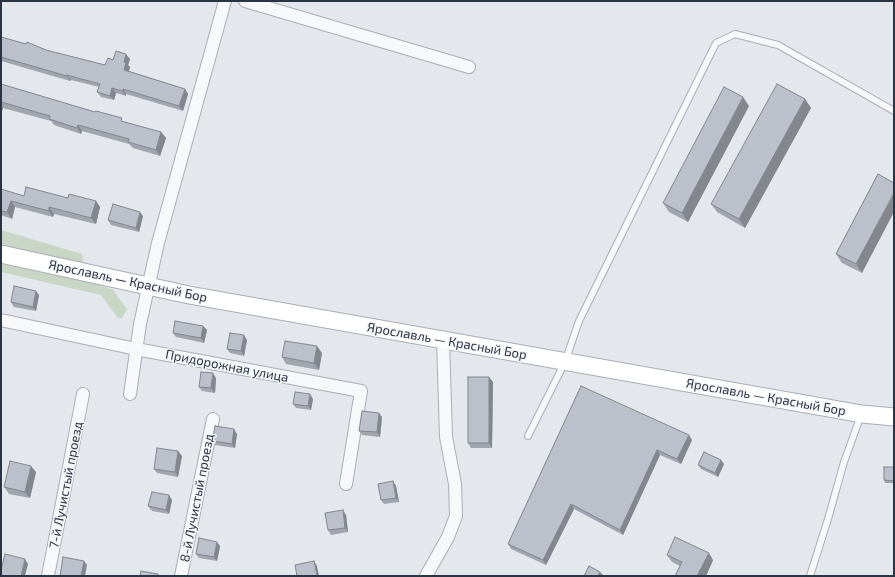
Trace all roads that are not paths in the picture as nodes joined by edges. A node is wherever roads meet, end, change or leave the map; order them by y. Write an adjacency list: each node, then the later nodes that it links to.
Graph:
1 (225, 1): 6 (street)
2 (245, 1): 3 (street)
3 (469, 67)
4 (894, 111): 10 (lane)
5 (1, 254): 6 (street, Ярославль — Красный Бор)
6 (148, 286): 8 (street, Ярославль — Красный Бор); 9 (street)
7 (1, 320): 9 (street, Придорожная улица)
8 (443, 340): 10 (street, Ярославль — Красный Бор); 20 (street)
9 (136, 349): 12 (street); 17 (street, Придорожная улица)
10 (565, 362): 13 (street, Ярославль — Красный Бор); 16 (lane)
11 (83, 394): 18 (street, 7-й Лучистый проезд)
12 (130, 394)
13 (862, 414): 14 (street, Ярославль — Красный Бор); 21 (lane)
14 (894, 417)
15 (213, 419): 19 (street, 8-й Лучистый проезд)
16 (528, 436)
17 (346, 484)
18 (48, 576)
19 (182, 576)
20 (426, 576)
21 (810, 576)

